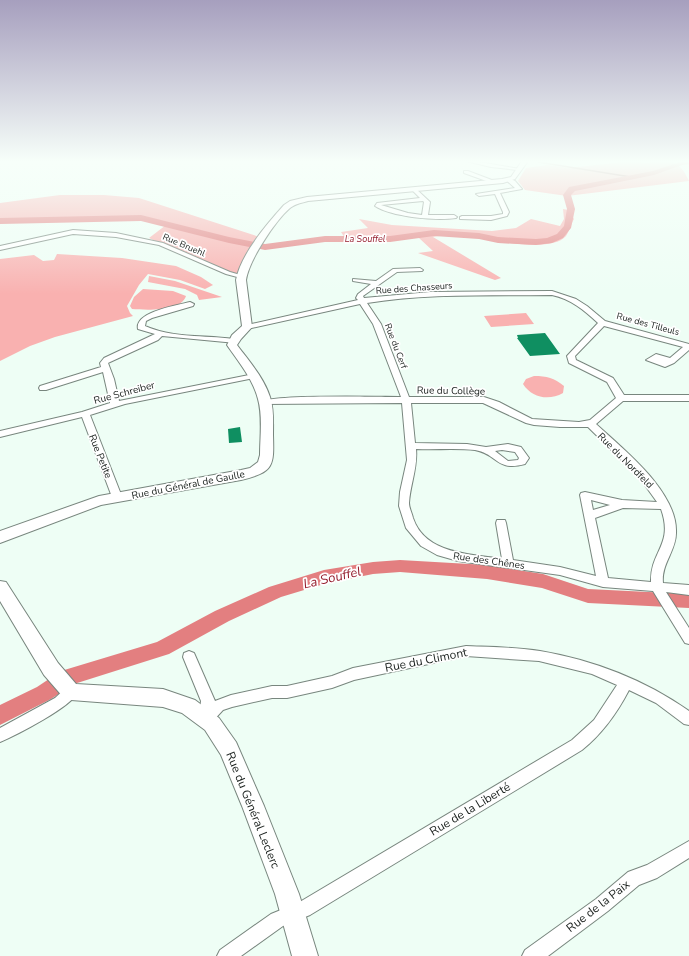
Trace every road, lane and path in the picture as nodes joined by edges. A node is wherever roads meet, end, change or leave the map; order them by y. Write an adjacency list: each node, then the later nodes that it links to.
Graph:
1 (291, 206): 8 (street)
2 (378, 206): 5 (street)
3 (428, 206): 5 (street)
4 (503, 206): 5 (street)
5 (425, 216)
6 (0, 248): 8 (street, Rue Bruehl)
7 (420, 270): 10 (street)
8 (241, 276): 14 (street)
9 (355, 280): 10 (street)
10 (377, 283): 11 (street)
11 (363, 301): 13 (street, Rue des Chasseurs); 14 (street, Rue des Chasseurs); 24 (street, Rue du Cerf)
12 (190, 304): 15 (street)
13 (602, 323): 17 (street, Rue des Tilleuls); 22 (street)
14 (247, 327): 16 (street)
15 (160, 334): 16 (street); 19 (street)
16 (233, 340): 20 (street, Rue du Général de Gaulle)
17 (689, 346): 18 (street)
18 (671, 361)
19 (106, 368): 21 (street); 26 (street)
20 (254, 376): 25 (street, Rue du Général de Gaulle); 26 (street, Rue Schreiber)
21 (43, 388)
22 (621, 398): 23 (street); 28 (street)
23 (689, 399)
24 (406, 400): 25 (street, Rue du Collège); 28 (street, Rue du Collège); 30 (street, Rue des Chênes)
25 (266, 402): 32 (street, Rue du Général de Gaulle)
26 (115, 404): 27 (street, Rue Schreiber)
27 (85, 414): 29 (street, Rue Schreiber); 32 (street, Rue Petite)
28 (590, 424): 34 (street, Rue du Nordfeld)
29 (0, 434)
30 (411, 446): 31 (street); 38 (street, Rue des Chênes)
31 (485, 450)
32 (116, 497): 37 (street, Rue du Général de Gaulle)
33 (622, 504): 34 (street); 35 (street); 35 (street)
34 (665, 506): 40 (street, Rue du Nordfeld)
35 (589, 516): 39 (street)
36 (501, 523): 38 (street)
37 (0, 537)
38 (508, 563): 39 (street, Rue des Chênes)
39 (603, 582): 40 (street, Rue des Chênes)
40 (657, 588): 42 (street, Rue des Chênes); 43 (street)
41 (1, 590): 46 (street)
42 (689, 590)
43 (689, 639)
44 (189, 657): 47 (street)
45 (626, 682): 47 (street, Rue du Climont); 48 (street, Rue du Climont); 51 (street, Rue de la Liberté)
46 (64, 685): 47 (street, Rue du Général Leclerc); 49 (street)
47 (206, 718): 51 (street, Rue du Général Leclerc)
48 (689, 719)
49 (0, 735)
50 (689, 849): 54 (street, Rue de la Paix)
51 (293, 913): 52 (street, Rue de la Liberté); 53 (street, Rue du Général Leclerc)
52 (226, 956)
53 (305, 956)
54 (530, 956)

